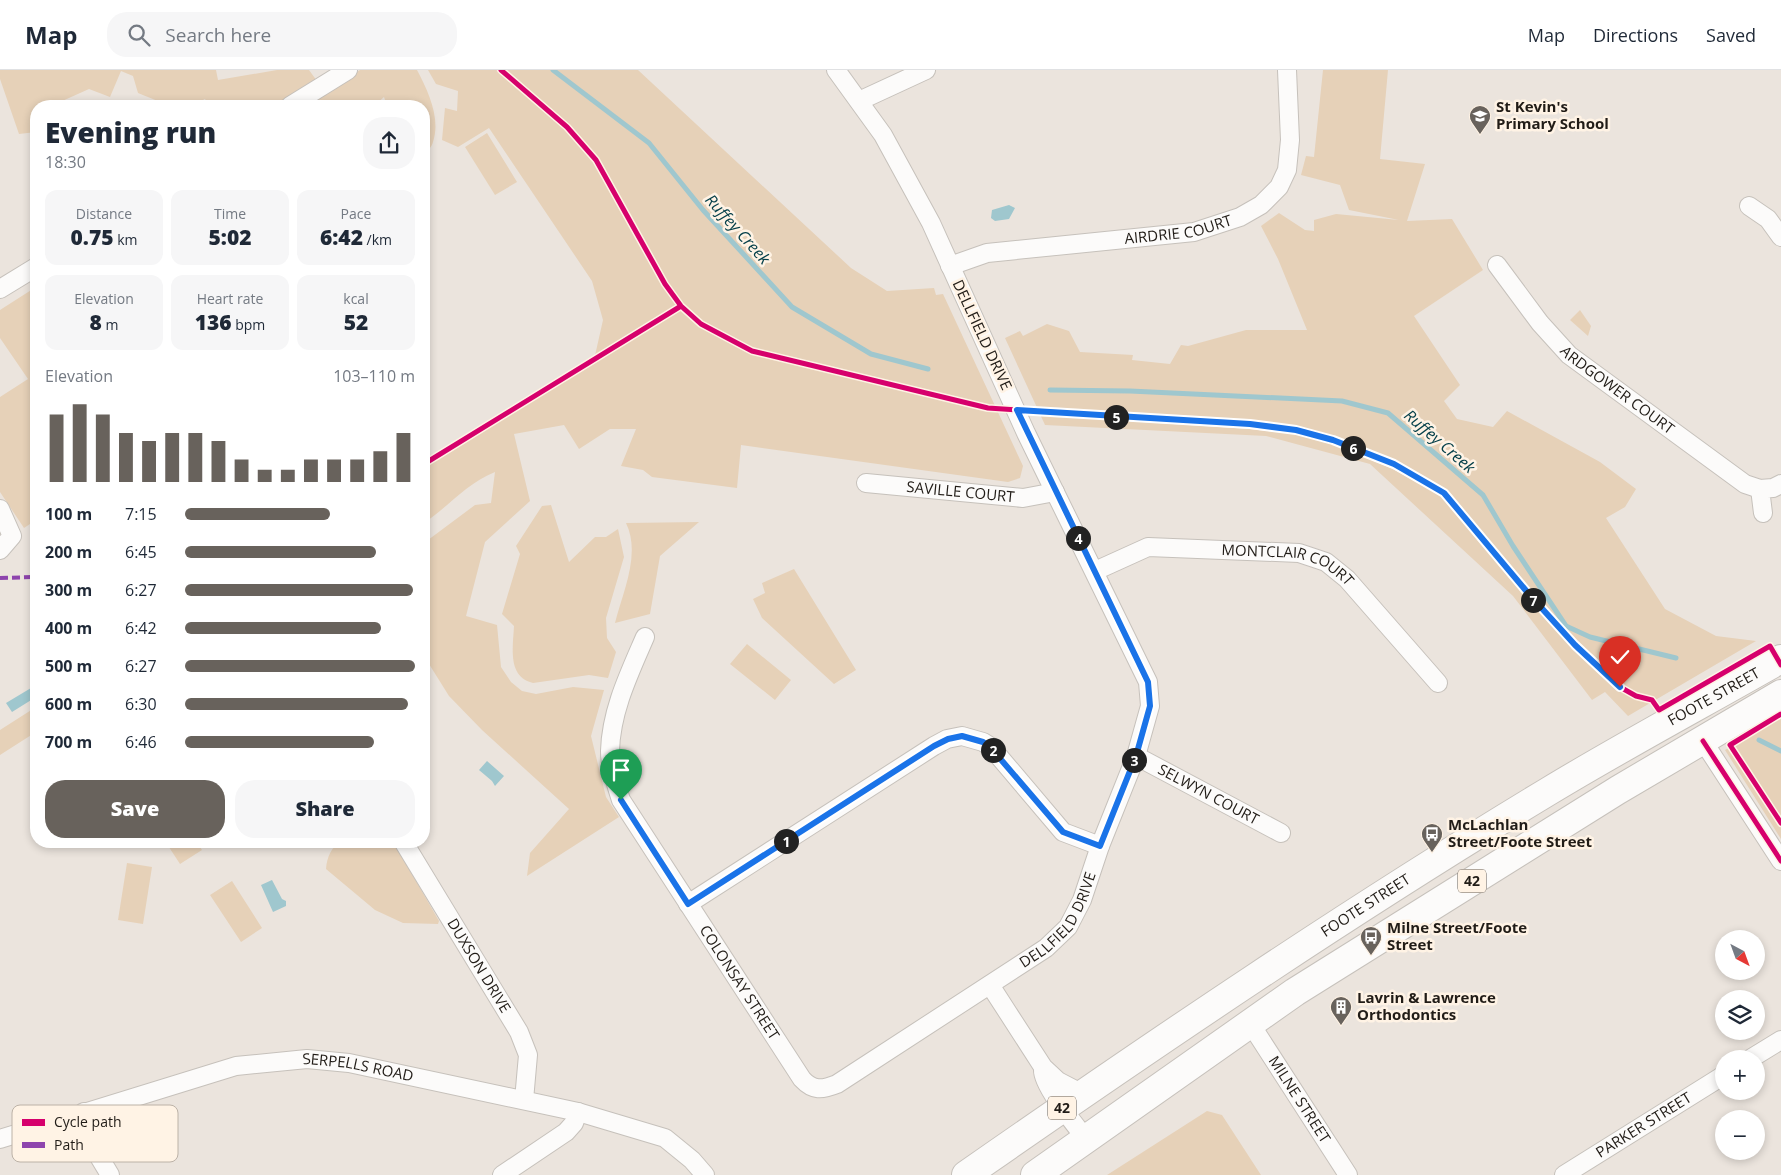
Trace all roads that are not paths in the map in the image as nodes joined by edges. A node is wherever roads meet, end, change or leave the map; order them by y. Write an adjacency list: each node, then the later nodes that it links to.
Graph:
1 (348, 70): 5 (street)
2 (836, 70): 6 (street, DELLFIELD DRIVE)
3 (926, 70): 6 (street)
4 (1286, 70): 10 (street, AIRDRIE COURT)
5 (300, 100)
6 (859, 101): 10 (street, DELLFIELD DRIVE)
7 (1749, 206): 8 (street)
8 (1781, 237)
9 (1497, 265): 15 (street, ARDGOWER COURT)
10 (950, 266): 16 (street, DELLFIELD DRIVE)
11 (30, 270): 12 (street)
12 (0, 289)
13 (866, 483): 16 (street, SAVILLE COURT)
14 (1781, 484): 15 (street)
15 (1760, 489): 18 (street)
16 (1055, 492): 20 (street, DELLFIELD DRIVE)
17 (0, 509): 19 (street)
18 (1763, 512)
19 (0, 550)
20 (1095, 570): 23 (street, MONTCLAIR COURT); 27 (street, DELLFIELD DRIVE)
21 (645, 637): 32 (street, COLONSAY STREET)
22 (1781, 659): 25 (main road, FOOTE STREET / 42)
23 (1438, 683)
24 (1781, 694): 26 (main road, FOOTE STREET / 42)
25 (1686, 713): 26 (main road); 34 (main road, FOOTE STREET / 42)
26 (1703, 741): 31 (street); 35 (main road, FOOTE STREET / 42)
27 (1136, 756): 28 (street, SELWYN COURT); 29 (street, DELLFIELD DRIVE)
28 (1281, 833)
29 (1100, 846): 32 (street); 33 (street, DELLFIELD DRIVE)
30 (407, 848): 41 (street, DUXSON DRIVE)
31 (1781, 861)
32 (688, 904): 39 (street, COLONSAY STREET)
33 (990, 985): 38 (street); 39 (street, DELLFIELD DRIVE)
34 (1229, 993): 35 (main road); 42 (main road, FOOTE STREET / 42)
35 (1250, 1023): 47 (main road, FOOTE STREET / 42); 54 (street, MILNE STREET)
36 (1781, 1040): 37 (street)
37 (1765, 1050)
38 (1043, 1067): 42 (street); 42 (street)
39 (802, 1079)
40 (1715, 1081): 55 (street, PARKER STREET)
41 (524, 1100): 43 (street, SERPELLS ROAD); 44 (street, SERPELLS ROAD)
42 (1072, 1101): 47 (street); 52 (main road, FOOTE STREET / 42)
43 (107, 1105)
44 (578, 1112): 50 (street); 51 (street, SERPELLS ROAD)
45 (12, 1135): 46 (street, SERPELLS ROAD)
46 (0, 1139)
47 (1086, 1139): 53 (main road, FOOTE STREET / 42)
48 (102, 1162): 49 (street)
49 (110, 1175)
50 (502, 1175)
51 (705, 1175)
52 (966, 1175)
53 (1035, 1175)
54 (1348, 1175)
55 (1564, 1175)

